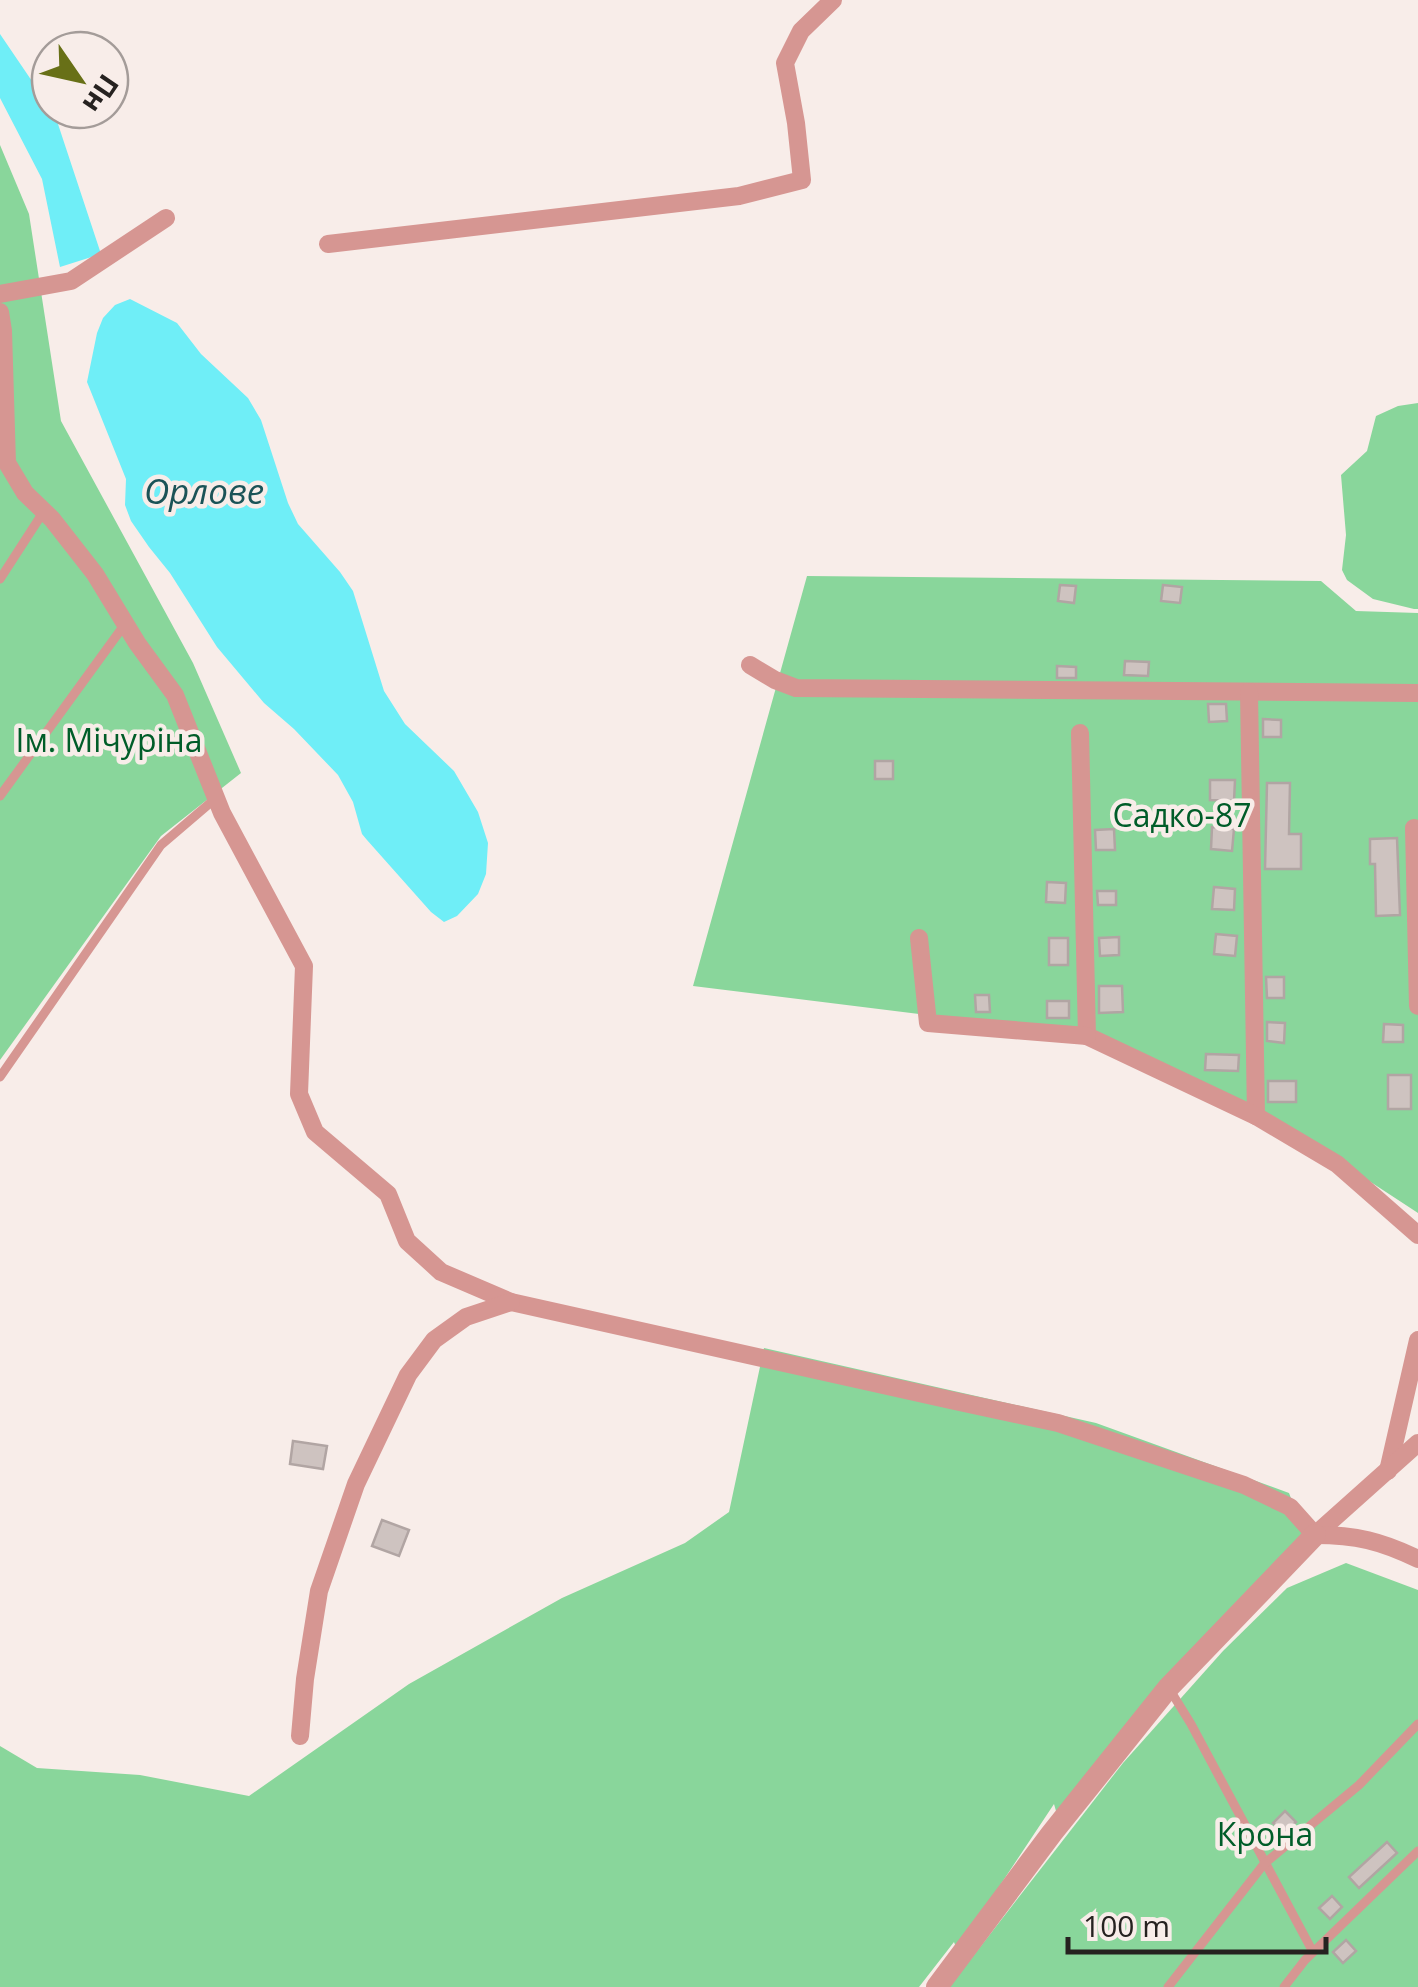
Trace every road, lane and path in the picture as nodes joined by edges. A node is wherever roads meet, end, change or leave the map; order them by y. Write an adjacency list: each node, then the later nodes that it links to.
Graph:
1 (833, 0): 3 (street)
2 (166, 218): 4 (street)
3 (328, 244)
4 (0, 294)
5 (0, 312): 6 (street)
6 (44, 511): 7 (lane); 8 (street)
7 (0, 579)
8 (125, 624): 13 (lane); 14 (street)
9 (750, 666): 10 (street)
10 (1250, 692): 11 (street); 20 (street)
11 (1418, 694)
12 (1080, 733): 18 (street)
13 (0, 796)
14 (216, 798): 19 (lane); 22 (street)
15 (1414, 828): 17 (street)
16 (919, 938): 18 (street)
17 (1418, 1006)
18 (1088, 1036): 20 (street)
19 (0, 1077)
20 (1256, 1116): 21 (street)
21 (1418, 1235)
22 (511, 1302): 26 (street); 30 (street)
23 (1418, 1340): 25 (street)
24 (1418, 1443): 25 (street)
25 (1388, 1472): 26 (street)
26 (1315, 1535): 27 (street); 28 (street)
27 (1418, 1559)
28 (1168, 1688): 32 (lane); 34 (street)
29 (1418, 1724): 32 (lane)
30 (300, 1736)
31 (1418, 1851): 33 (lane)
32 (1264, 1864): 33 (lane); 35 (lane)
33 (1313, 1952): 36 (lane)
34 (937, 1987)
35 (1168, 1987)
36 (1284, 1987)

